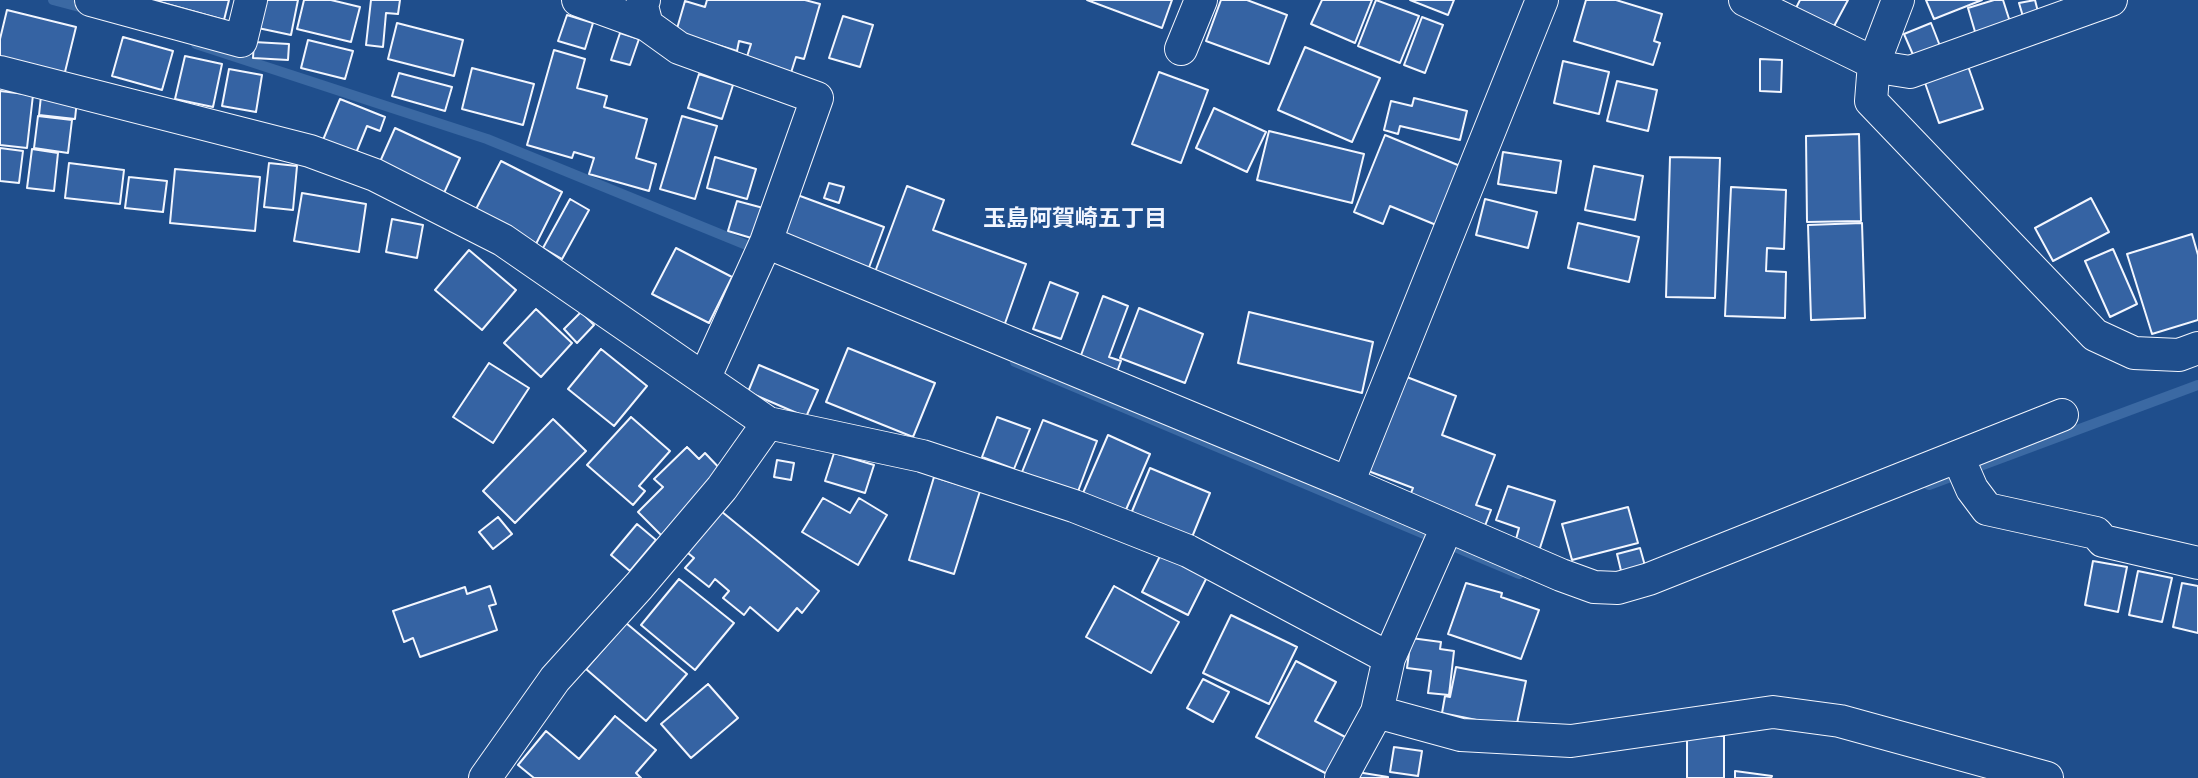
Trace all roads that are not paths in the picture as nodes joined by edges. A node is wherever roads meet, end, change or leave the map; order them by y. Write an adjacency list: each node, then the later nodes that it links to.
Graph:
1 (92, 0): 2 (street)
2 (251, 0)
3 (578, 0): 9 (street)
4 (1201, 0): 10 (street)
5 (1542, 0): 19 (street)
6 (1745, 0): 11 (street)
7 (1898, 0): 11 (street)
8 (2111, 0): 11 (street)
9 (646, 12): 13 (street)
10 (1181, 49)
11 (1874, 62): 14 (street)
12 (0, 72): 15 (street)
13 (766, 242): 15 (street); 19 (street)
14 (2198, 348)
15 (705, 377): 17 (street)
16 (2062, 415): 18 (street)
17 (768, 423): 22 (street); 24 (street)
18 (1962, 468): 20 (street); 21 (street)
19 (1348, 483): 20 (street)
20 (1443, 536): 22 (street)
21 (2198, 563)
22 (1389, 658): 23 (street)
23 (1377, 712): 25 (street); 26 (street)
24 (485, 778)
25 (1341, 778)
26 (2047, 778)

